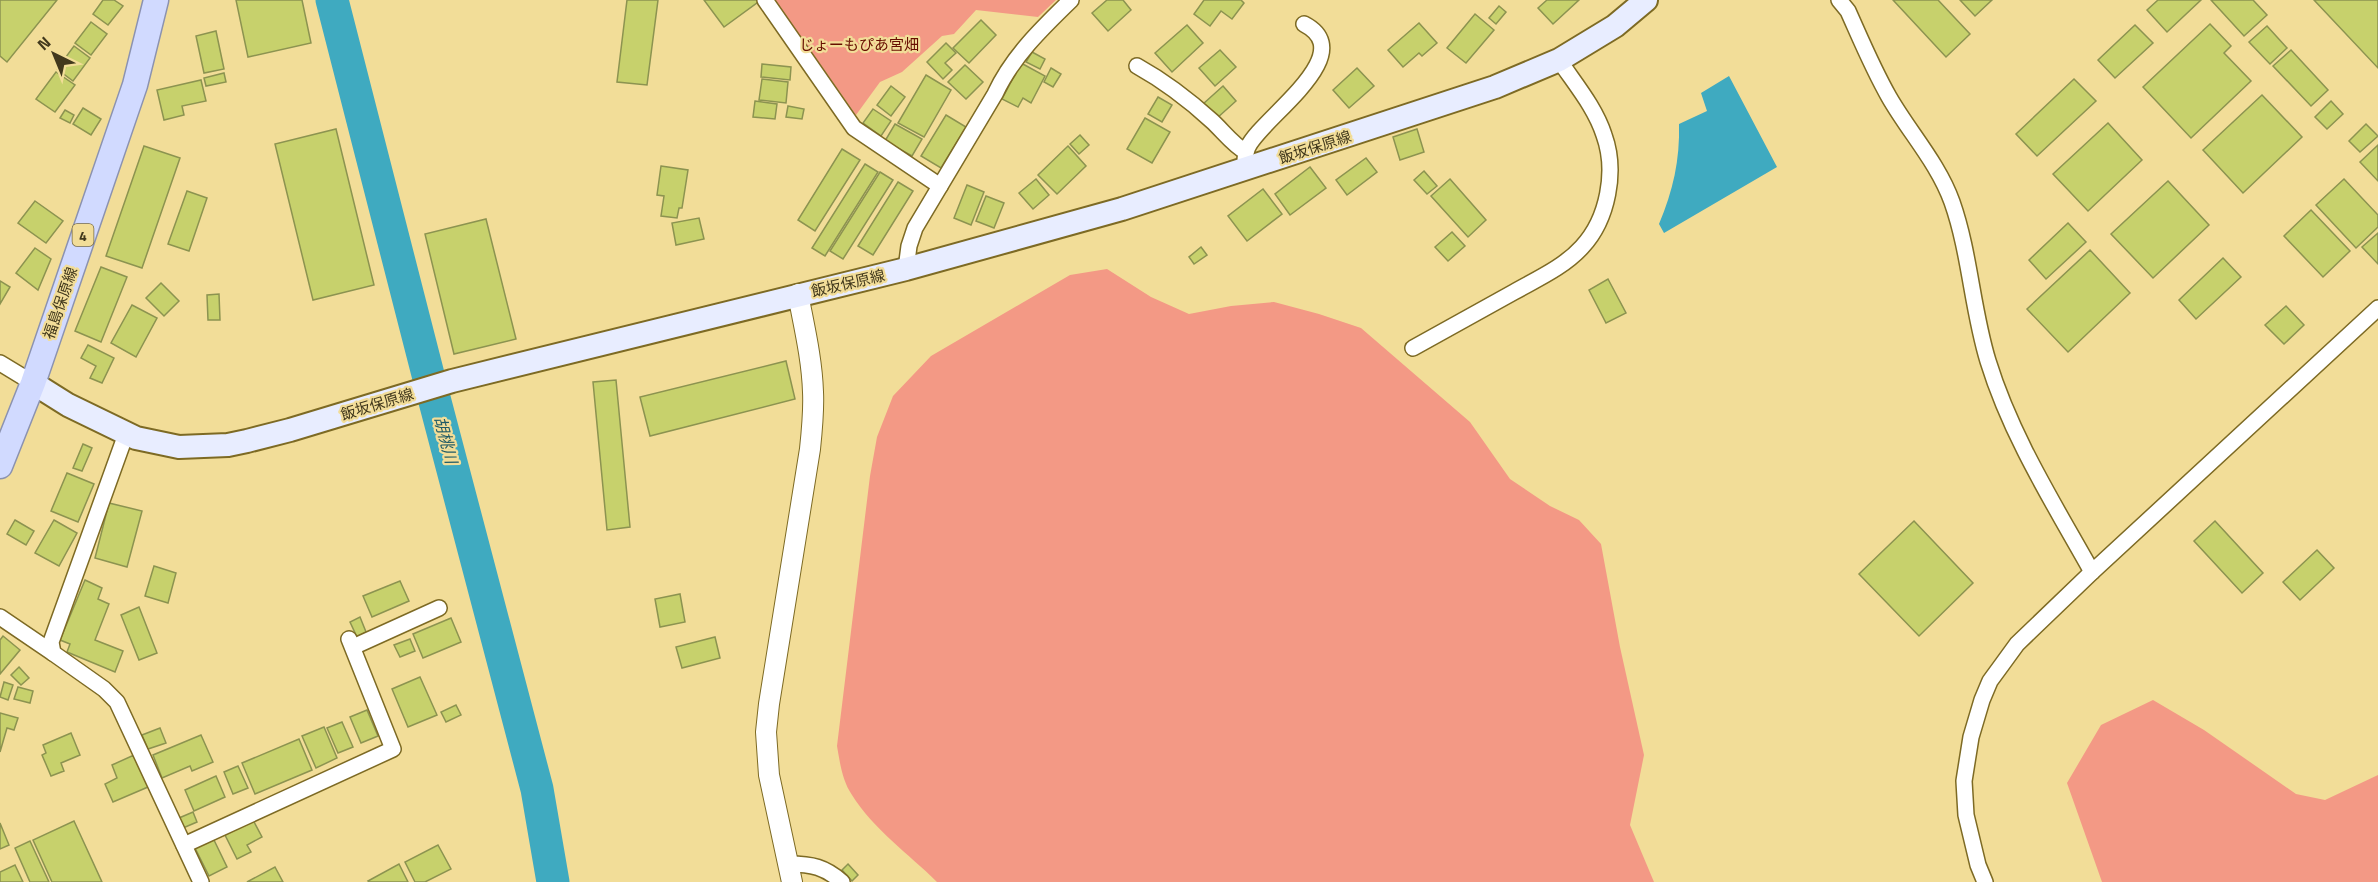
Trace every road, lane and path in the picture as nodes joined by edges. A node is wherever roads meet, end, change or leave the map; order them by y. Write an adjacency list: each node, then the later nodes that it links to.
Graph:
1 (156, 0): 16 (main road, 福島保原線 / 4)
2 (765, 0): 10 (street)
3 (1071, 0): 10 (street)
4 (1646, 0): 7 (main road, 飯坂保原線)
5 (1839, 0): 19 (street)
6 (1304, 24): 9 (street)
7 (1559, 60): 9 (main road, 飯坂保原線); 14 (street)
8 (1137, 66): 9 (street)
9 (1246, 161): 11 (main road, 飯坂保原線)
10 (940, 186): 11 (street)
11 (906, 269): 12 (main road, 飯坂保原線)
12 (798, 294): 17 (main road, 飯坂保原線); 24 (street)
13 (2378, 308): 19 (street)
14 (1413, 348)
15 (0, 363): 16 (street)
16 (33, 383): 17 (main road, 飯坂保原線); 18 (main road, 福島保原線 / 4)
17 (126, 434): 22 (street)
18 (0, 466)
19 (2092, 572): 27 (street)
20 (439, 608): 23 (street)
21 (0, 617): 22 (street)
22 (54, 653): 23 (street)
23 (184, 845): 25 (street)
24 (791, 873): 26 (street)
25 (201, 882)
26 (842, 882)
27 (1985, 882)

